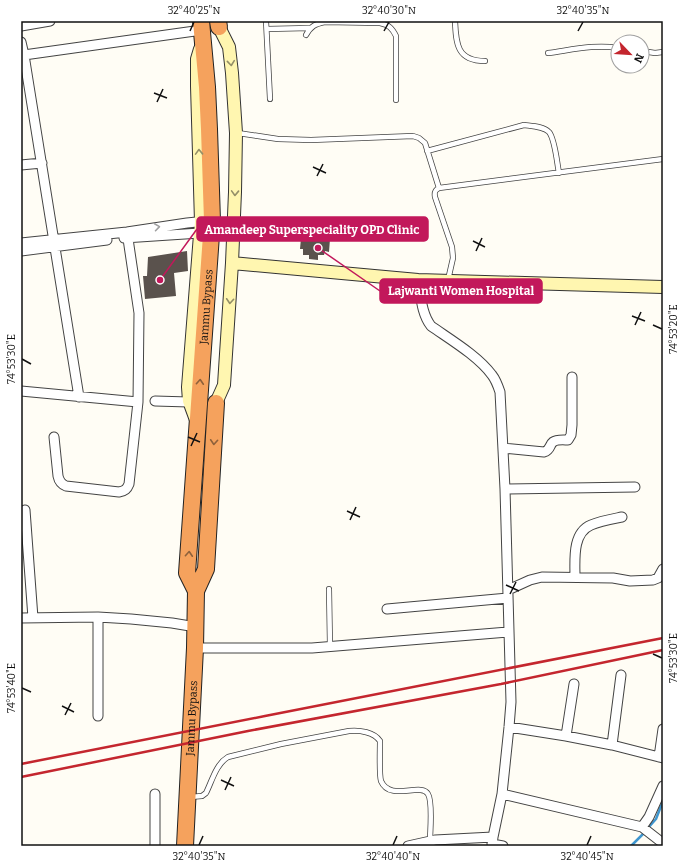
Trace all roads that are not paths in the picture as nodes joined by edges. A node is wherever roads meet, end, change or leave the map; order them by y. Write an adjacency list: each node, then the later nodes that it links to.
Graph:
1 (50, 21): 7 (street)
2 (266, 21): 9 (lane)
3 (325, 21): 5 (lane); 8 (lane)
4 (455, 21): 18 (lane)
5 (380, 22): 22 (lane)
6 (218, 24): 23 (street, one-way to 23)
7 (21, 26)
8 (310, 28): 9 (lane); 11 (lane)
9 (267, 29): 21 (lane)
10 (202, 31): 17 (street); 30 (highway, Jammu Bypass, one-way to 10)
11 (306, 36)
12 (21, 42): 17 (street)
13 (610, 47): 16 (lane)
14 (650, 52): 15 (lane)
15 (663, 52)
16 (548, 53)
17 (24, 55): 19 (street)
18 (485, 60)
19 (31, 95): 20 (street); 26 (street)
20 (21, 96)
21 (270, 99)
22 (396, 100)
23 (236, 133): 24 (lane); 35 (street, one-way to 35)
24 (427, 151): 28 (lane); 29 (lane)
25 (663, 159): 28 (lane)
26 (42, 163): 27 (street); 33 (street)
27 (21, 165)
28 (559, 172): 29 (lane)
29 (439, 188): 37 (lane)
30 (204, 225): 31 (street); 44 (street); 46 (highway, Jammu Bypass, one-way to 30)
31 (127, 235): 33 (street); 43 (street)
32 (21, 243): 33 (street)
33 (55, 243): 34 (street); 41 (street)
34 (21, 251)
35 (232, 263): 36 (street); 45 (street, one-way to 45)
36 (418, 280): 37 (street); 48 (street)
37 (448, 281): 38 (street)
38 (663, 287)
39 (572, 377): 48 (street)
40 (21, 391): 41 (street)
41 (79, 397): 43 (street)
42 (155, 400): 44 (street)
43 (138, 402): 47 (street)
44 (189, 402): 46 (street)
45 (216, 403): 55 (highway, Jammu Bypass, one-way to 55)
46 (197, 423): 55 (highway, Jammu Bypass, one-way to 46)
47 (54, 436)
48 (503, 448): 50 (street)
49 (635, 487): 50 (street)
50 (505, 489): 57 (street)
51 (25, 510): 61 (street)
52 (622, 517): 54 (street)
53 (663, 569): 54 (street)
54 (575, 577): 57 (street)
55 (196, 590): 62 (highway, Jammu Bypass)
56 (329, 590): 64 (lane)
57 (508, 594): 58 (street); 63 (street)
58 (387, 609)
59 (98, 617): 61 (street); 62 (street); 68 (street)
60 (21, 618): 61 (street)
61 (33, 618)
62 (196, 628): 65 (highway, Jammu Bypass)
63 (508, 632): 64 (street); 69 (street)
64 (330, 646): 65 (street)
65 (196, 648): 77 (highway, Jammu Bypass)
66 (621, 675): 72 (street)
67 (574, 684): 71 (street)
68 (98, 716)
69 (509, 727): 71 (street); 76 (street)
70 (663, 729): 73 (street)
71 (566, 736): 72 (street)
72 (612, 745): 73 (street)
73 (661, 757)
74 (663, 786): 78 (street)
75 (155, 794): 82 (street)
76 (502, 794): 78 (street); 81 (street)
77 (188, 797): 80 (lane); 83 (highway, Jammu Bypass)
78 (643, 828): 79 (street)
79 (659, 839)
80 (430, 841): 81 (street); 84 (street)
81 (492, 842): 85 (street)
82 (155, 846)
83 (185, 846)
84 (408, 846)
85 (503, 846)

